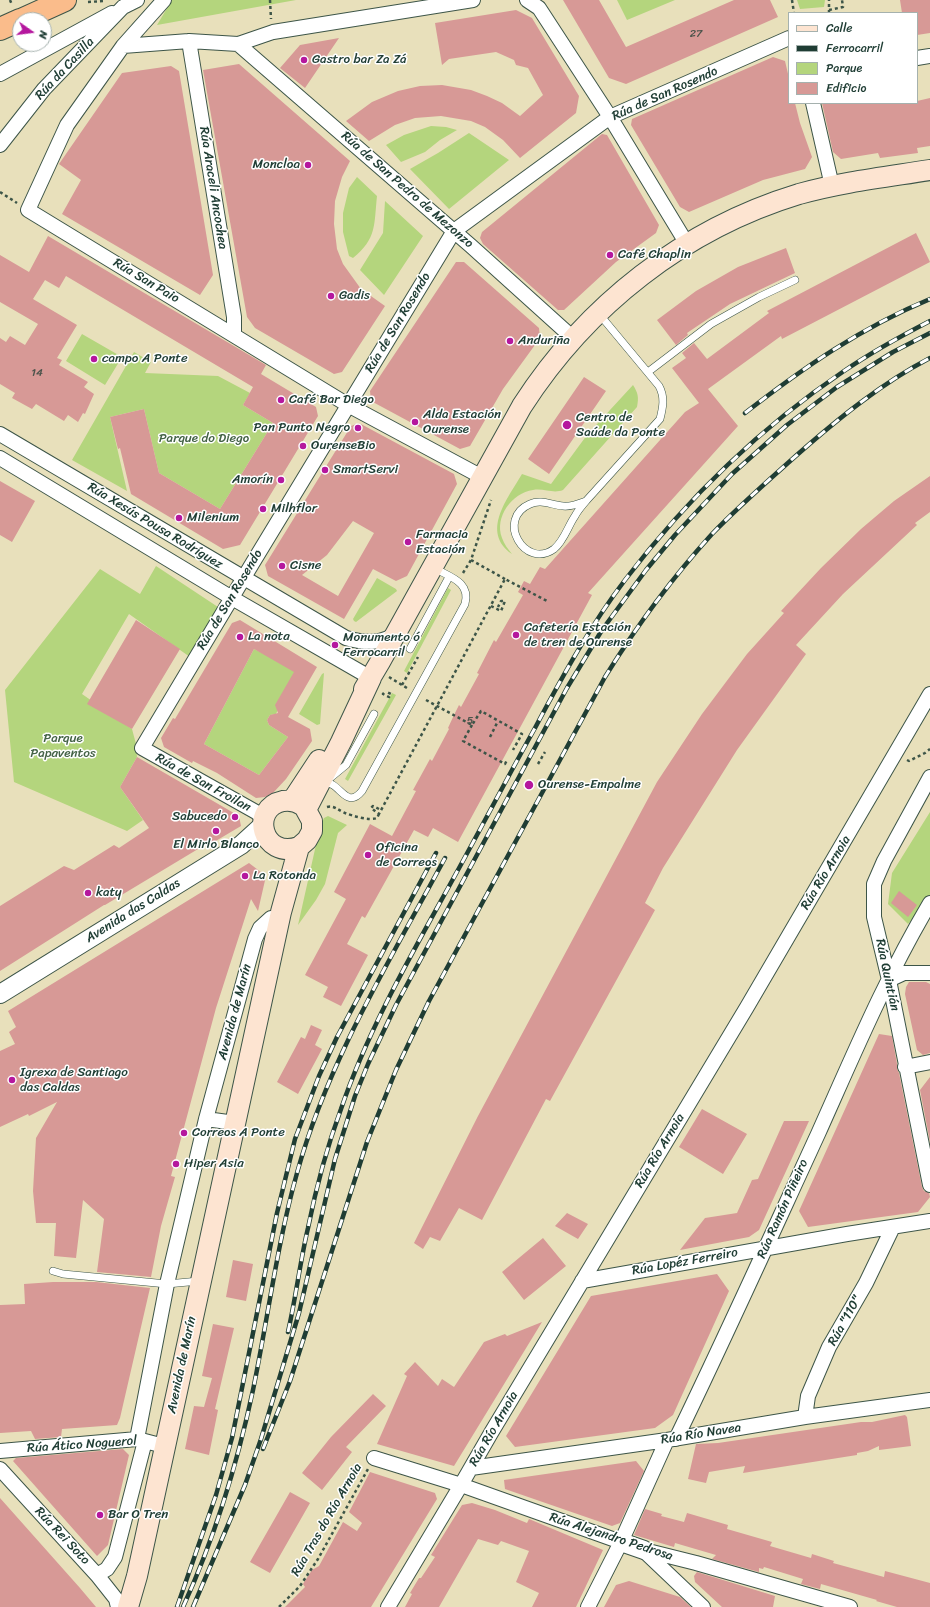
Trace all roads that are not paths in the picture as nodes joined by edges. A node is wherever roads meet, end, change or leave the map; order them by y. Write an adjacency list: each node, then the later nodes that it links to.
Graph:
1 (65, 0): 7 (highway)
2 (137, 0): 6 (street, Rúa da Casilla)
3 (164, 0): 13 (street, Rúa San Paio)
4 (473, 0): 12 (street)
5 (527, 0): 18 (street)
6 (123, 7): 16 (street); 19 (street, Rúa da Casilla)
7 (38, 12)
8 (12, 24): 9 (highway)
9 (0, 30)
10 (788, 38): 18 (street, Rúa de San Rosendo)
11 (189, 42): 12 (street); 13 (street); 26 (street, Rúa Araceli Ancochea)
12 (238, 44): 22 (street, Rúa de San Pedro de Mezonzo)
13 (123, 46): 26 (street, Rúa San Paio)
14 (930, 56): 15 (street)
15 (918, 58)
16 (0, 74)
17 (813, 104): 21 (street)
18 (610, 117): 22 (street, Rúa de San Rosendo); 23 (street)
19 (0, 145)
20 (930, 170): 21 (main road)
21 (832, 186): 23 (main road)
22 (454, 231): 27 (street, Rúa de San Pedro de Mezonzo); 29 (street, Rúa de San Rosendo)
23 (687, 244): 25 (main road)
24 (795, 280): 28 (lane)
25 (598, 312): 27 (main road); 28 (lane)
26 (234, 335): 29 (street, Rúa San Paio)
27 (574, 338): 32 (main road)
28 (648, 372): 33 (lane)
29 (348, 405): 32 (street, Rúa San Paio); 35 (street, Rúa de San Rosendo)
30 (0, 434): 35 (street, Rúa Xesús Pousa Rodríguez)
31 (0, 458): 36 (street, Rúa Xesús Pousa Rodríguez)
32 (482, 476): 34 (main road)
33 (586, 501): 33 (lane)
34 (441, 572): 37 (main road); 38 (lane); 44 (lane)
35 (243, 578): 36 (street, Rúa de San Rosendo); 37 (street, Rúa Xesús Pousa Rodríguez)
36 (232, 598): 39 (street, Rúa Xesús Pousa Rodríguez); 42 (street, Rúa de San Rosendo)
37 (397, 632): 39 (main road)
38 (410, 649)
39 (383, 684): 44 (main road); 45 (main road)
40 (930, 694): 65 (street, Rúa Río Arnoia)
41 (374, 714): 44 (lane)
42 (142, 748): 46 (street, Rúa de San Froilan)
43 (930, 777): 53 (street, Rúa Quintián)
44 (321, 785): 45 (main road)
45 (299, 805): 46 (main road); 47 (main road)
46 (264, 822): 47 (main road); 54 (street, Avenida das Caldas)
47 (290, 848): 49 (main road)
48 (930, 904): 53 (street, Rúa Ramón Piñeiro)
49 (280, 914): 50 (street, Avenida de Marín); 51 (main road, Avenida de Marín)
50 (248, 966): 51 (street); 57 (street, Avenida de Marín)
51 (268, 969): 58 (main road, Avenida de Marín)
52 (930, 973): 53 (street)
53 (889, 980): 56 (street, Rúa Quintián); 62 (street, Rúa Ramón Piñeiro)
54 (0, 994)
55 (930, 1062): 56 (street)
56 (905, 1067): 59 (street, Rúa Quintián)
57 (206, 1119): 58 (street); 66 (street, Avenida de Marín)
58 (234, 1123): 64 (main road, Avenida de Marín)
59 (930, 1185)
60 (930, 1221): 61 (street, Rúa Lopéz Ferreiro)
61 (892, 1227): 62 (street, Rúa Lopéz Ferreiro); 68 (street, Rúa "110")
62 (766, 1248): 65 (street, Rúa Lopéz Ferreiro); 69 (street, Rúa Ramón Piñeiro)
63 (53, 1271): 66 (lane)
64 (200, 1281): 66 (lane); 71 (main road, Avenida de Marín)
65 (582, 1281): 74 (street, Rúa Río Arnoia)
66 (167, 1284): 70 (street, Avenida de Marín)
67 (930, 1400): 68 (street, Rúa Río Navea)
68 (805, 1417): 69 (street, Rúa Río Navea)
69 (672, 1439): 74 (street, Rúa Río Navea); 77 (street, Rúa Ramón Piñeiro)
70 (141, 1440): 71 (street, Rúa Ático Noguerol); 72 (street, Rúa Ático Noguerol); 80 (street, Avenida de Marín)
71 (164, 1446): 83 (main road, Avenida de Marín)
72 (0, 1451)
73 (374, 1458): 76 (street, Rúa Alejandro Pedrosa)
74 (471, 1468): 76 (street, Rúa Río Arnoia)
75 (0, 1469): 80 (street, Rúa Rei Soto)
76 (461, 1485): 77 (street, Rúa Alejandro Pedrosa); 84 (street, Rúa Río Arnoia)
77 (621, 1542): 78 (street, Rúa Alejandro Pedrosa); 85 (street, Rúa Ramón Piñeiro)
78 (644, 1550): 79 (street, Rúa Alejandro Pedrosa); 81 (street)
79 (686, 1561): 81 (street); 87 (street, Rúa Alejandro Pedrosa)
80 (97, 1575): 82 (street, Rúa Rei Soto)
81 (675, 1580): 86 (street)
82 (118, 1607)
83 (128, 1607)
84 (388, 1607)
85 (588, 1607)
86 (703, 1607)
87 (850, 1607)

